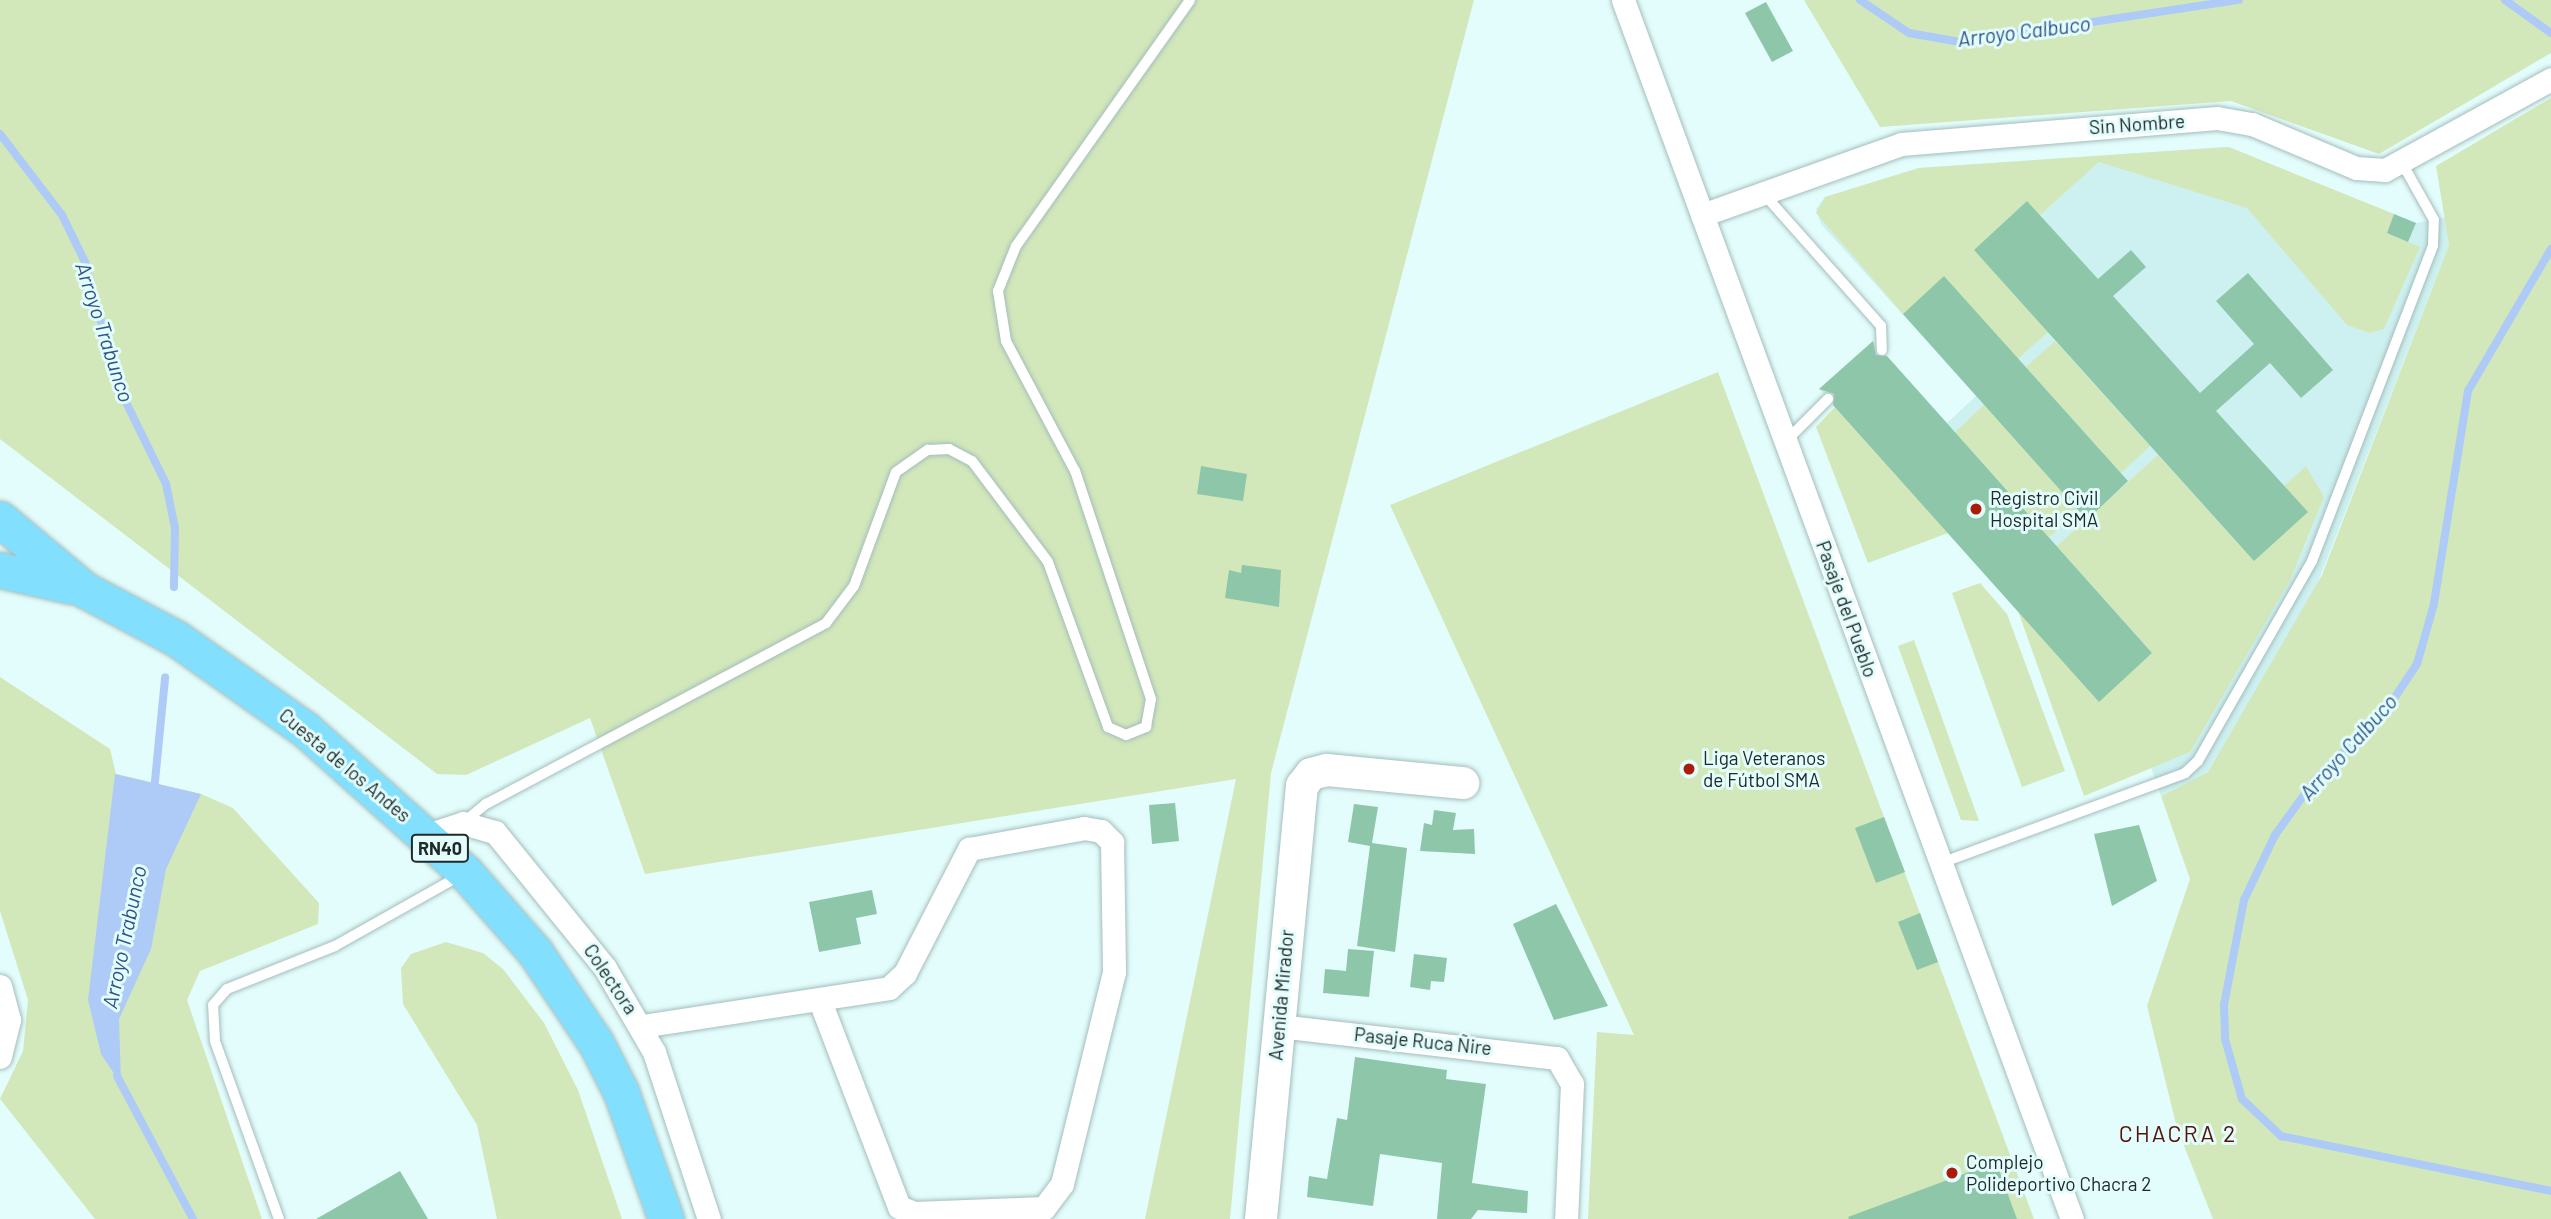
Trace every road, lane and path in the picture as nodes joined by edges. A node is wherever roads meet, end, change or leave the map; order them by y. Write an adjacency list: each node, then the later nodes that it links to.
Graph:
1 (1190, 0): 14 (lane)
2 (1623, 0): 6 (street, Pasaje del Pueblo)
3 (2551, 79): 4 (street, Sin Nombre)
4 (2402, 163): 5 (street, Sin Nombre); 16 (lane)
5 (1763, 193): 6 (street, Sin Nombre); 7 (lane)
6 (1702, 215): 9 (street, Pasaje del Pueblo)
7 (1882, 350)
8 (1828, 399): 9 (lane)
9 (1785, 442): 16 (street, Pasaje del Pueblo)
10 (0, 519): 12 (main road, Cuesta de los Andes / RN40)
11 (0, 570): 12 (main road, Cuesta de los Andes / RN40)
12 (85, 590): 15 (main road, Cuesta de los Andes / RN40)
13 (1463, 783): 21 (street, Avenida Mirador)
14 (463, 823): 15 (street); 20 (street, Colectora)
15 (426, 835): 17 (main road, Cuesta de los Andes / RN40)
16 (1941, 863): 28 (street, Pasaje del Pueblo)
17 (465, 872): 23 (lane); 24 (main road, Cuesta de los Andes / RN40)
18 (0, 986): 22 (street)
19 (820, 1001): 19 (street); 20 (street)
20 (642, 1026): 25 (street, Colectora)
21 (1279, 1026): 26 (street, Avenida Mirador); 27 (street, Pasaje Ruca Ñire)
22 (0, 1057)
23 (279, 1219)
24 (666, 1219)
25 (709, 1219)
26 (1261, 1219)
27 (1566, 1219)
28 (2072, 1219)

